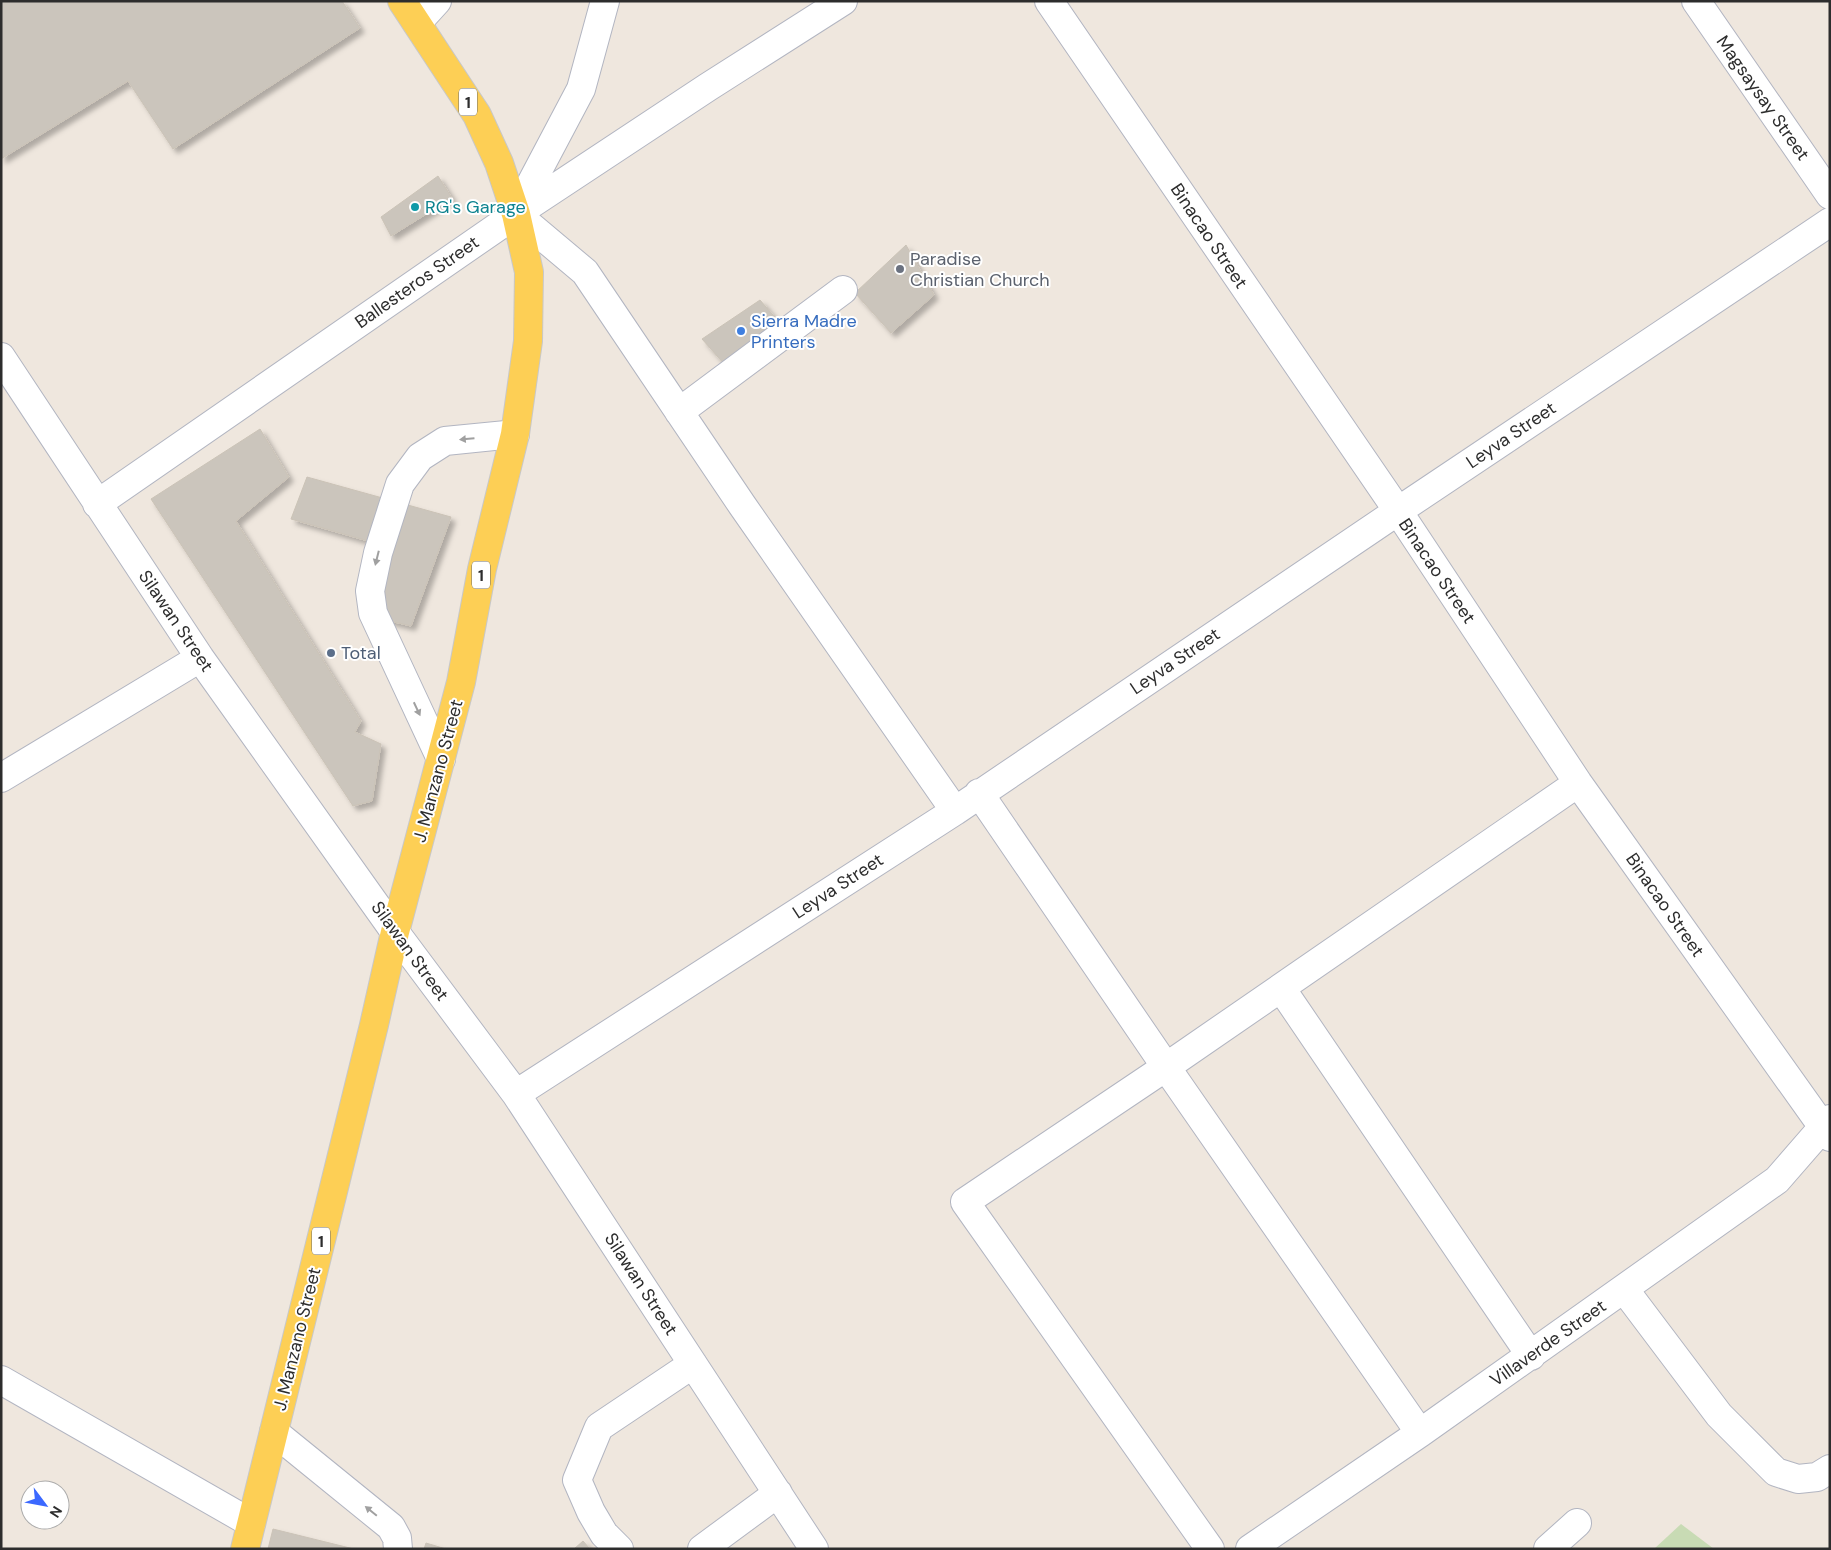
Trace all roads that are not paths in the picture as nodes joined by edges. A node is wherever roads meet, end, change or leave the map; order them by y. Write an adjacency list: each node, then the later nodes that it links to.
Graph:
1 (437, 1): 6 (street)
2 (605, 1): 8 (street)
3 (843, 1): 8 (street, Ballesteros Street)
4 (1049, 1): 15 (street, Binacao Street)
5 (1696, 1): 7 (street, Magsaysay Street)
6 (409, 12): 8 (main road, 1)
7 (1830, 195)
8 (516, 214): 12 (street); 13 (main road, J. Manzano Street / 1); 14 (street, Ballesteros Street)
9 (1830, 222): 15 (street, Leyva Street)
10 (843, 290): 12 (street)
11 (4, 367): 14 (street, Silawan Street)
12 (679, 412): 21 (street)
13 (515, 434): 17 (main road, J. Manzano Street / 1); 17 (street, one-way to 17)
14 (97, 504): 16 (street, Silawan Street)
15 (1398, 511): 19 (street, Binacao Street); 20 (street, Leyva Street)
16 (200, 658): 18 (street); 22 (street, Silawan Street)
17 (441, 759): 22 (main road, J. Manzano Street / 1)
18 (1, 778)
19 (1578, 783): 23 (street); 26 (street, Binacao Street)
20 (979, 793): 21 (street, Leyva Street); 24 (street)
21 (955, 811): 25 (street, Leyva Street)
22 (395, 932): 25 (street, Silawan Street); 31 (main road, J. Manzano Street / 1)
23 (1281, 988): 24 (street); 28 (street)
24 (1166, 1067): 32 (street); 42 (street)
25 (516, 1094): 29 (street, Silawan Street)
26 (1827, 1128): 27 (street, Villaverde Street)
27 (1624, 1289): 28 (street, Villaverde Street); 33 (street)
28 (1531, 1356): 32 (street, Villaverde Street)
29 (693, 1364): 34 (street, Silawan Street); 39 (street)
30 (1, 1380): 35 (street)
31 (274, 1432): 35 (main road, J. Manzano Street / 1); 38 (street, one-way to 31)
32 (1420, 1434): 43 (street, Villaverde Street)
33 (1830, 1470)
34 (778, 1493): 40 (street); 41 (street, Silawan Street)
35 (251, 1523): 37 (main road, J. Manzano Street / 1)
36 (1577, 1523): 44 (street)
37 (244, 1549)
38 (398, 1549)
39 (619, 1549)
40 (702, 1549)
41 (814, 1549)
42 (1210, 1549)
43 (1250, 1549)
44 (1548, 1549)

